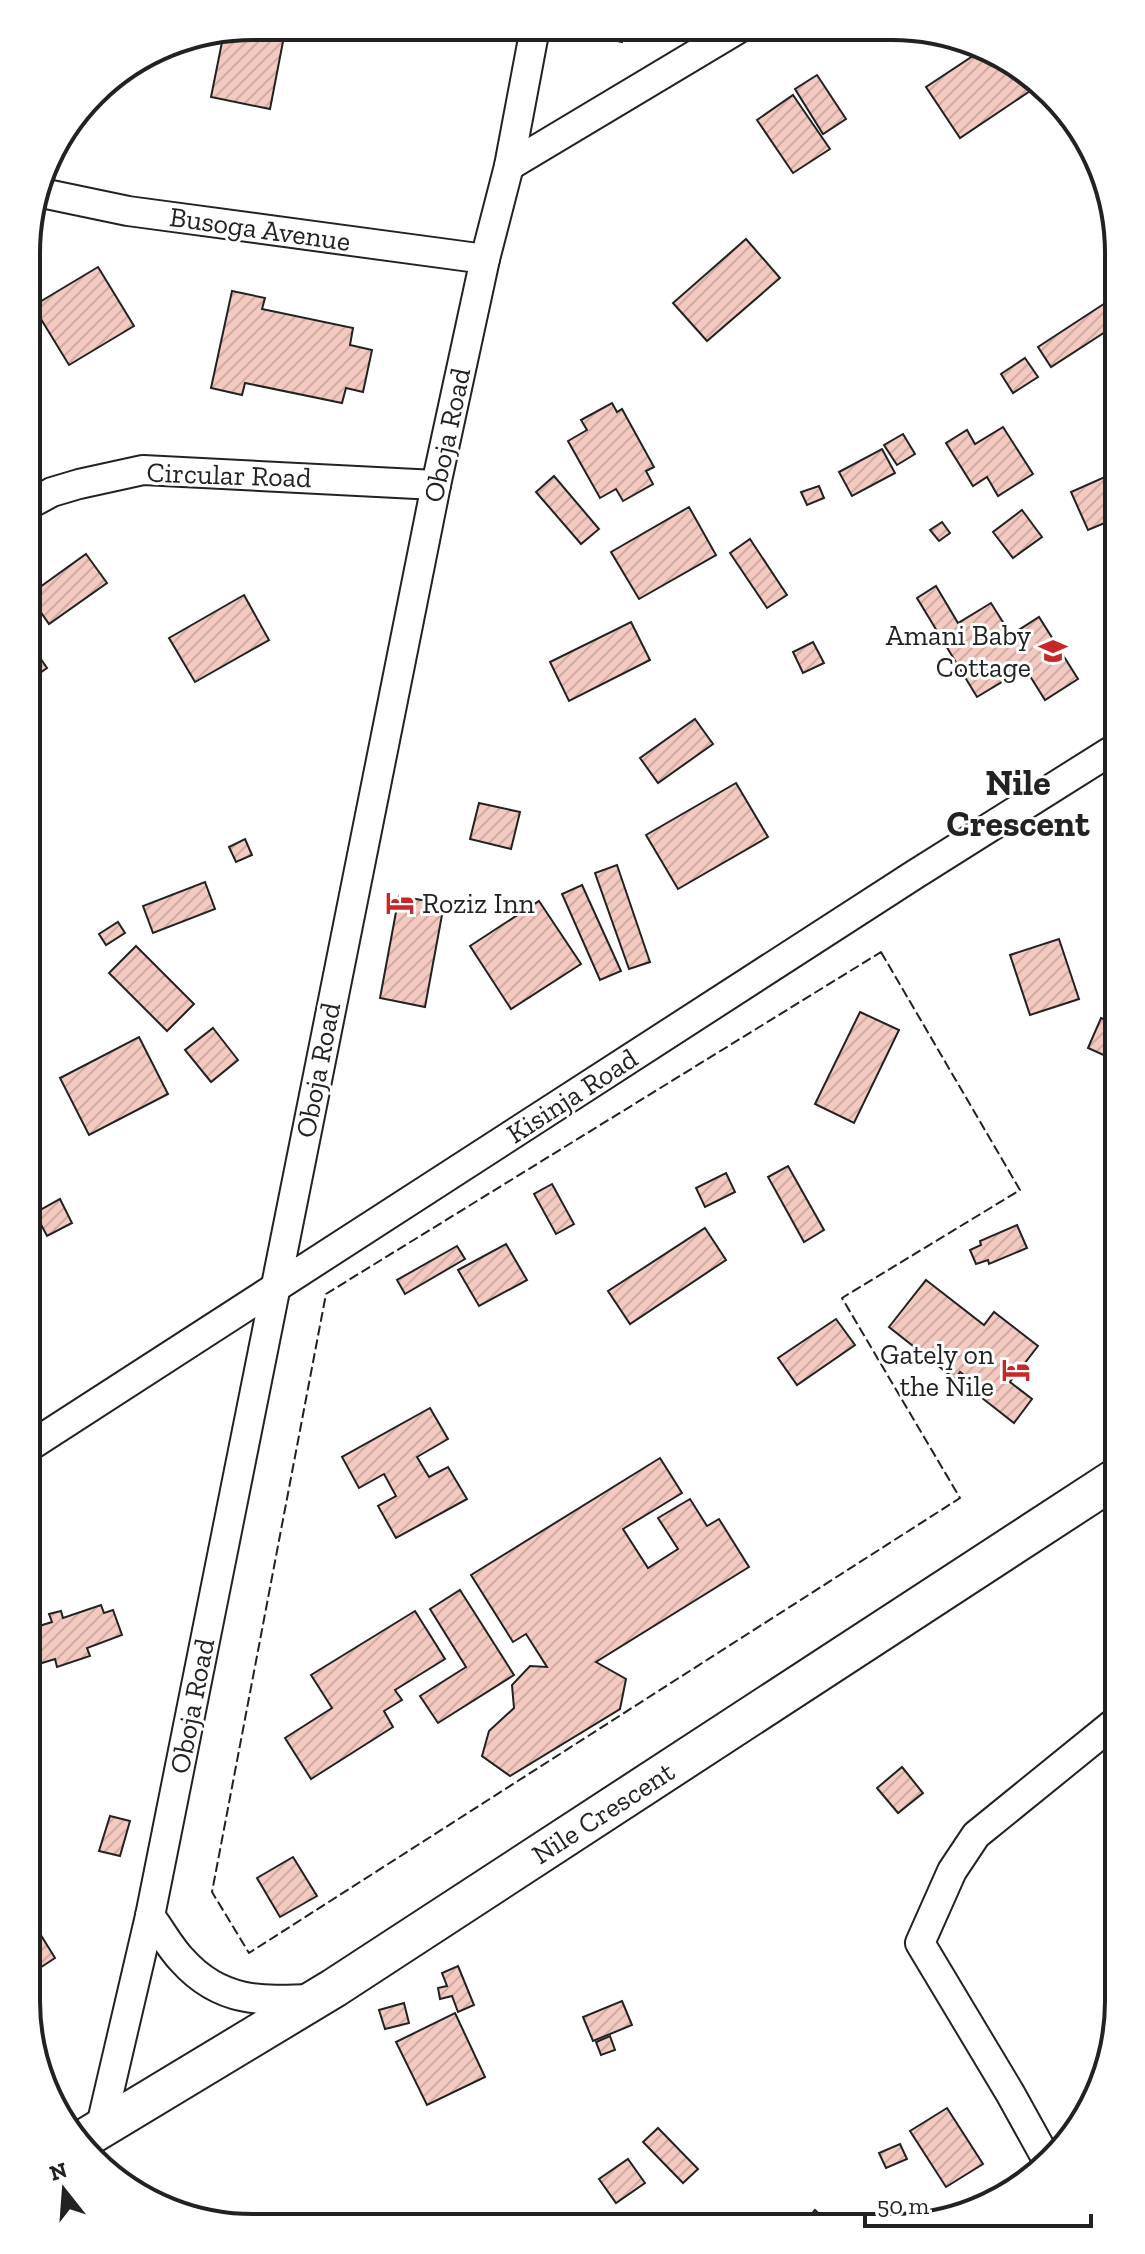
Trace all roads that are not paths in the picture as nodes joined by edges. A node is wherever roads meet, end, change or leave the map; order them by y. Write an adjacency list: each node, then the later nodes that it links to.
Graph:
1 (533, 40): 3 (street, Oboja Road)
2 (720, 40): 3 (street)
3 (509, 166): 5 (street, Oboja Road)
4 (48, 194): 5 (street, Busoga Avenue)
5 (485, 259): 6 (street, Oboja Road)
6 (436, 485): 7 (street, Circular Road); 9 (street, Oboja Road)
7 (40, 498)
8 (1105, 755): 9 (street, Kisinja Road)
9 (274, 1289): 10 (street, Kisinja Road); 13 (street, Oboja Road)
10 (40, 1440)
11 (1105, 1485): 14 (street, Nile Crescent)
12 (1105, 1730): 16 (street)
13 (150, 1916): 14 (street); 15 (street, Oboja Road)
14 (318, 1998): 15 (street, Nile Crescent)
15 (91, 2135)
16 (1043, 2152)

